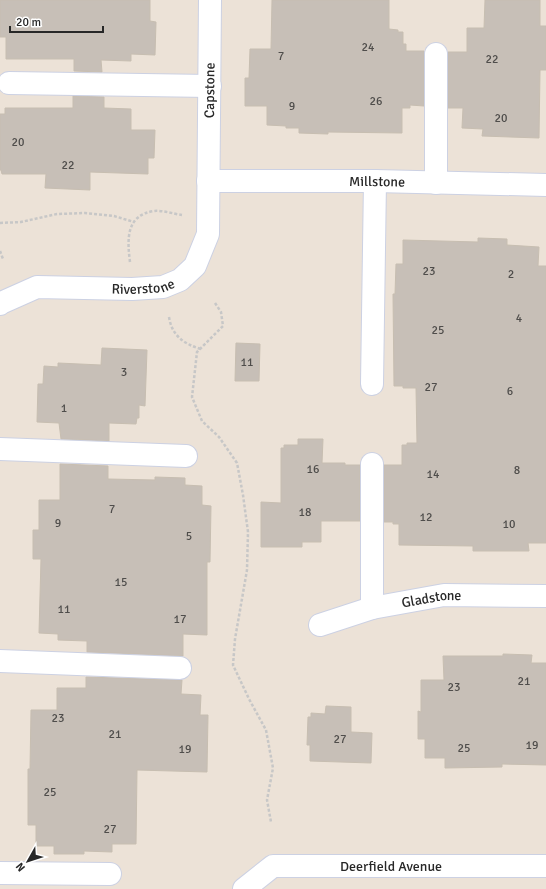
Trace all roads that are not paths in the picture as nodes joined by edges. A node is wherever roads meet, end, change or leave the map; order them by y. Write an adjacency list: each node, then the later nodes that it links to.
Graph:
1 (210, 0): 4 (street, Capstone)
2 (436, 54): 7 (street)
3 (9, 83): 4 (street)
4 (210, 86): 5 (street, Capstone)
5 (208, 181): 6 (street, Millstone); 9 (street, Riverstone)
6 (375, 181): 7 (street, Millstone); 10 (street)
7 (436, 183): 8 (street, Millstone)
8 (546, 185)
9 (0, 304)
10 (372, 384)
11 (0, 449): 12 (street)
12 (186, 456)
13 (372, 464): 15 (street)
14 (546, 596): 15 (street, Gladstone)
15 (372, 608): 16 (street, Gladstone)
16 (320, 625)
17 (0, 661): 18 (street)
18 (180, 668)
19 (546, 866): 22 (street, Deerfield Avenue)
20 (0, 873): 21 (street)
21 (110, 874)
22 (244, 889)

